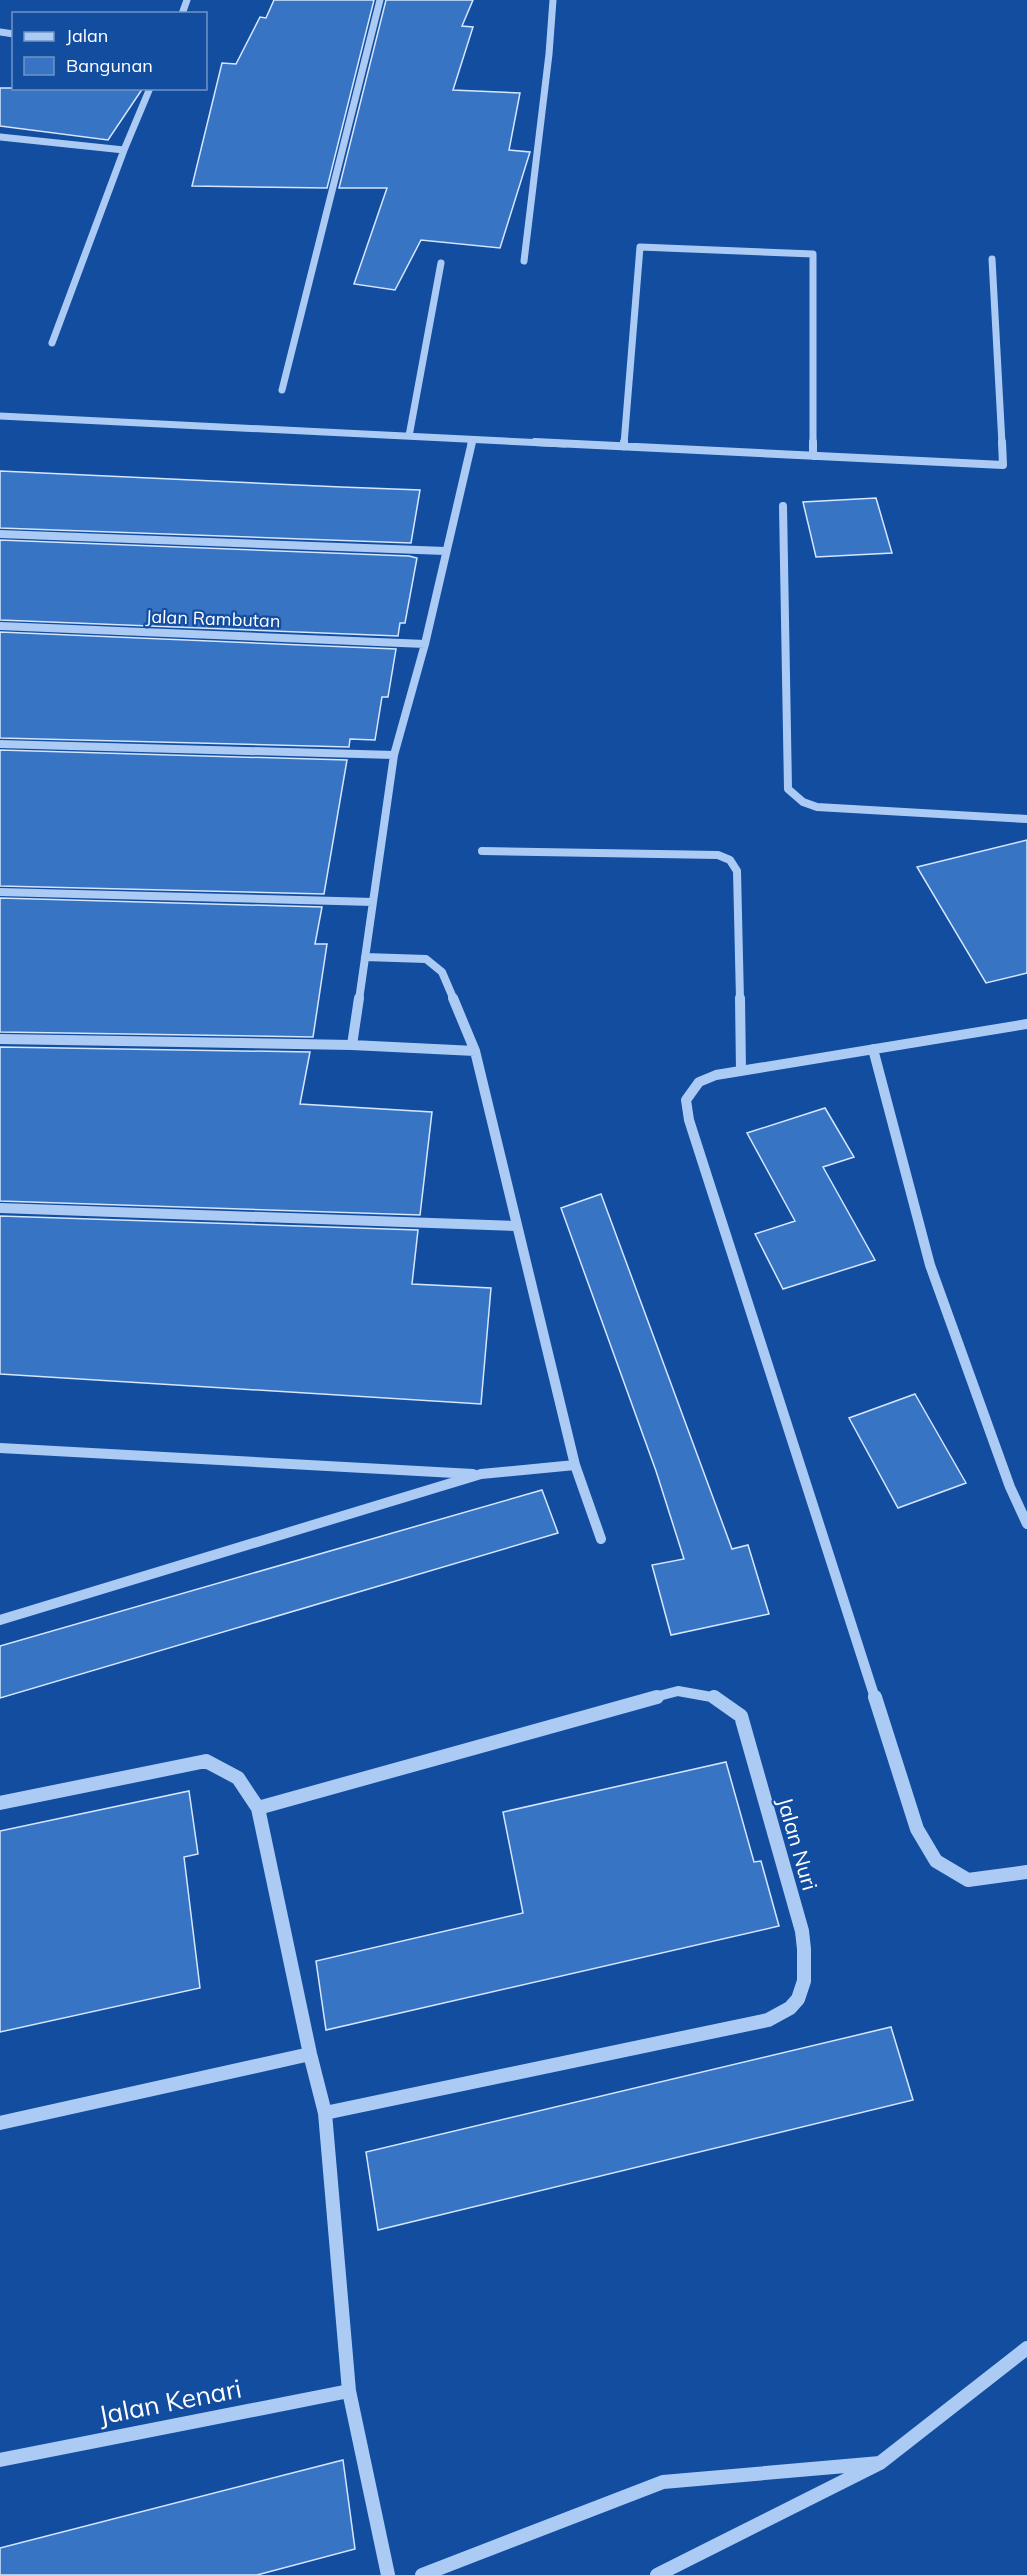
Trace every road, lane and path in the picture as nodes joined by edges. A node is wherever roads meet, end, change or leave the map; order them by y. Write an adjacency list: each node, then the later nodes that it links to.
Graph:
1 (380, 0): 10 (street)
2 (553, 0): 7 (street)
3 (149, 90): 5 (street)
4 (0, 137): 5 (street)
5 (124, 150): 9 (street)
6 (992, 260): 15 (street)
7 (524, 261)
8 (441, 263): 12 (street)
9 (52, 343)
10 (282, 390)
11 (0, 416): 12 (street)
12 (409, 436): 13 (street)
13 (472, 440): 14 (street); 18 (street)
14 (624, 447): 15 (street); 15 (street)
15 (813, 456)
16 (783, 506): 23 (street)
17 (0, 534): 18 (street)
18 (445, 551): 20 (street)
19 (0, 626): 20 (street, Jalan Rambutan)
20 (425, 644): 22 (street)
21 (0, 744): 22 (street)
22 (394, 755): 26 (street)
23 (1027, 819)
24 (482, 851): 33 (street)
25 (0, 892): 26 (street)
26 (374, 902): 27 (street)
27 (365, 957): 30 (street); 32 (street)
28 (1027, 1024): 31 (street)
29 (0, 1039): 30 (street)
30 (352, 1045): 32 (street)
31 (873, 1049): 33 (street); 39 (street)
32 (475, 1051): 35 (street)
33 (741, 1071): 44 (street)
34 (0, 1208): 35 (street)
35 (516, 1226): 37 (street)
36 (0, 1448): 38 (street)
37 (575, 1466): 38 (street); 40 (street)
38 (481, 1474): 41 (street)
39 (1027, 1524)
40 (601, 1539)
41 (0, 1620)
42 (0, 1803): 43 (street)
43 (258, 1808): 45 (street); 46 (street, Jalan Nuri)
44 (1027, 1872)
45 (310, 2054): 46 (street); 47 (street)
46 (325, 2113): 49 (street)
47 (0, 2123)
48 (1027, 2348): 51 (street)
49 (349, 2391): 50 (street, Jalan Kenari); 52 (street)
50 (0, 2460)
51 (880, 2463): 53 (street); 54 (street)
52 (388, 2575)
53 (422, 2575)
54 (657, 2575)

